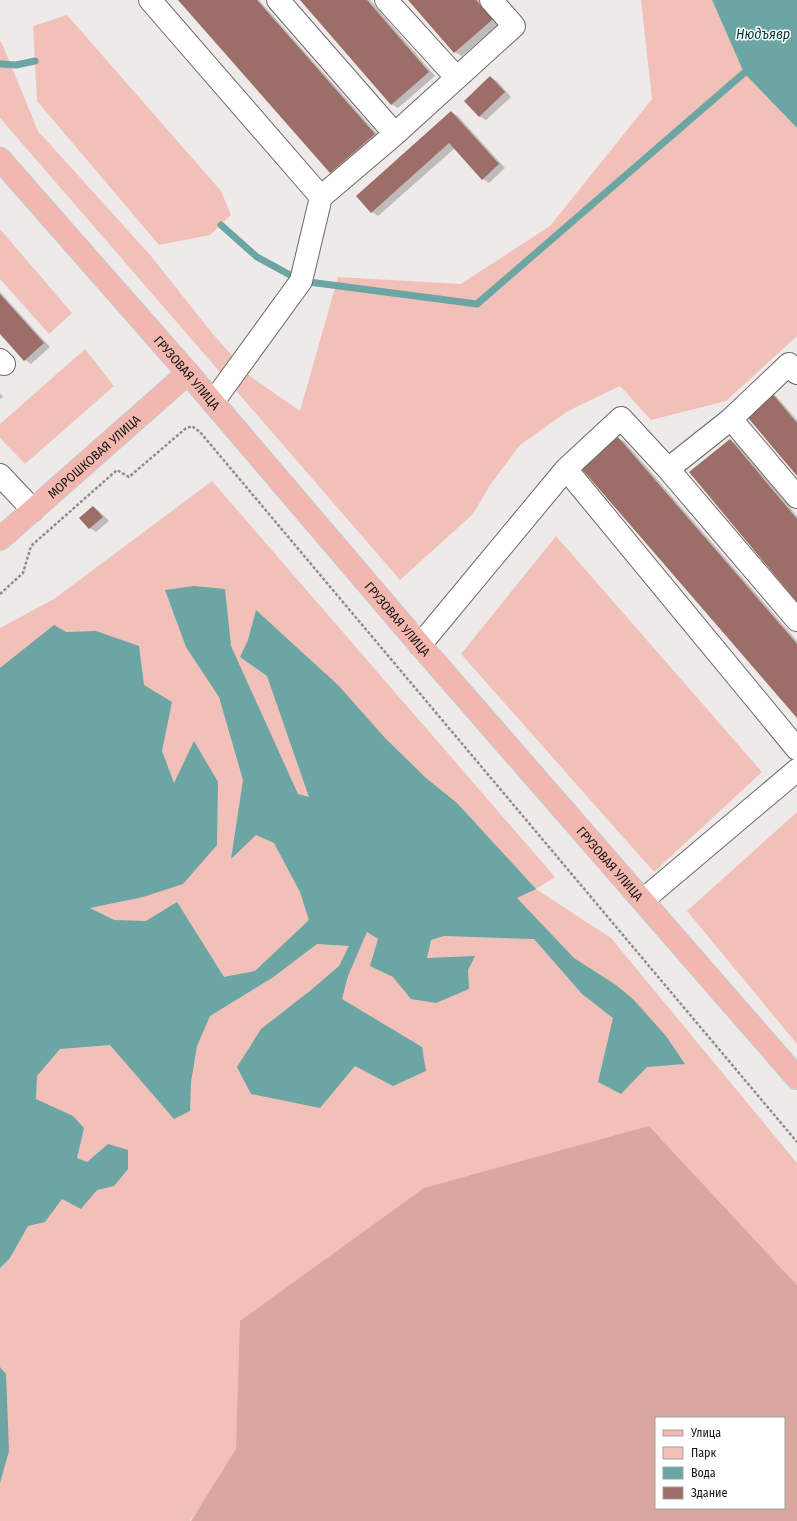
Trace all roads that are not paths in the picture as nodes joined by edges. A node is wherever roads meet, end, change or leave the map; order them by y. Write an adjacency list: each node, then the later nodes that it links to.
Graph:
1 (150, 0): 8 (lane)
2 (278, 0): 6 (lane)
3 (386, 0): 5 (lane)
4 (491, 0): 5 (lane)
5 (456, 77): 6 (lane)
6 (396, 134): 8 (lane)
7 (0, 159): 9 (main road, ГРУЗОВАЯ УЛИЦА)
8 (321, 197): 11 (lane)
9 (188, 373): 11 (main road, ГРУЗОВАЯ УЛИЦА); 17 (main road, МОРОШКОВАЯ УЛИЦА)
10 (797, 373): 12 (lane)
11 (212, 402): 20 (main road, ГРУЗОВАЯ УЛИЦА)
12 (731, 419): 14 (lane); 16 (lane)
13 (566, 469): 14 (lane); 20 (lane); 21 (lane)
14 (668, 469): 19 (lane)
15 (0, 475): 17 (lane)
16 (797, 497)
17 (33, 510): 18 (main road, МОРОШКОВАЯ УЛИЦА)
18 (0, 539)
19 (797, 620)
20 (420, 645): 23 (main road, ГРУЗОВАЯ УЛИЦА)
21 (797, 749)
22 (797, 770): 23 (lane)
23 (643, 900): 24 (main road, ГРУЗОВАЯ УЛИЦА)
24 (797, 1078)

